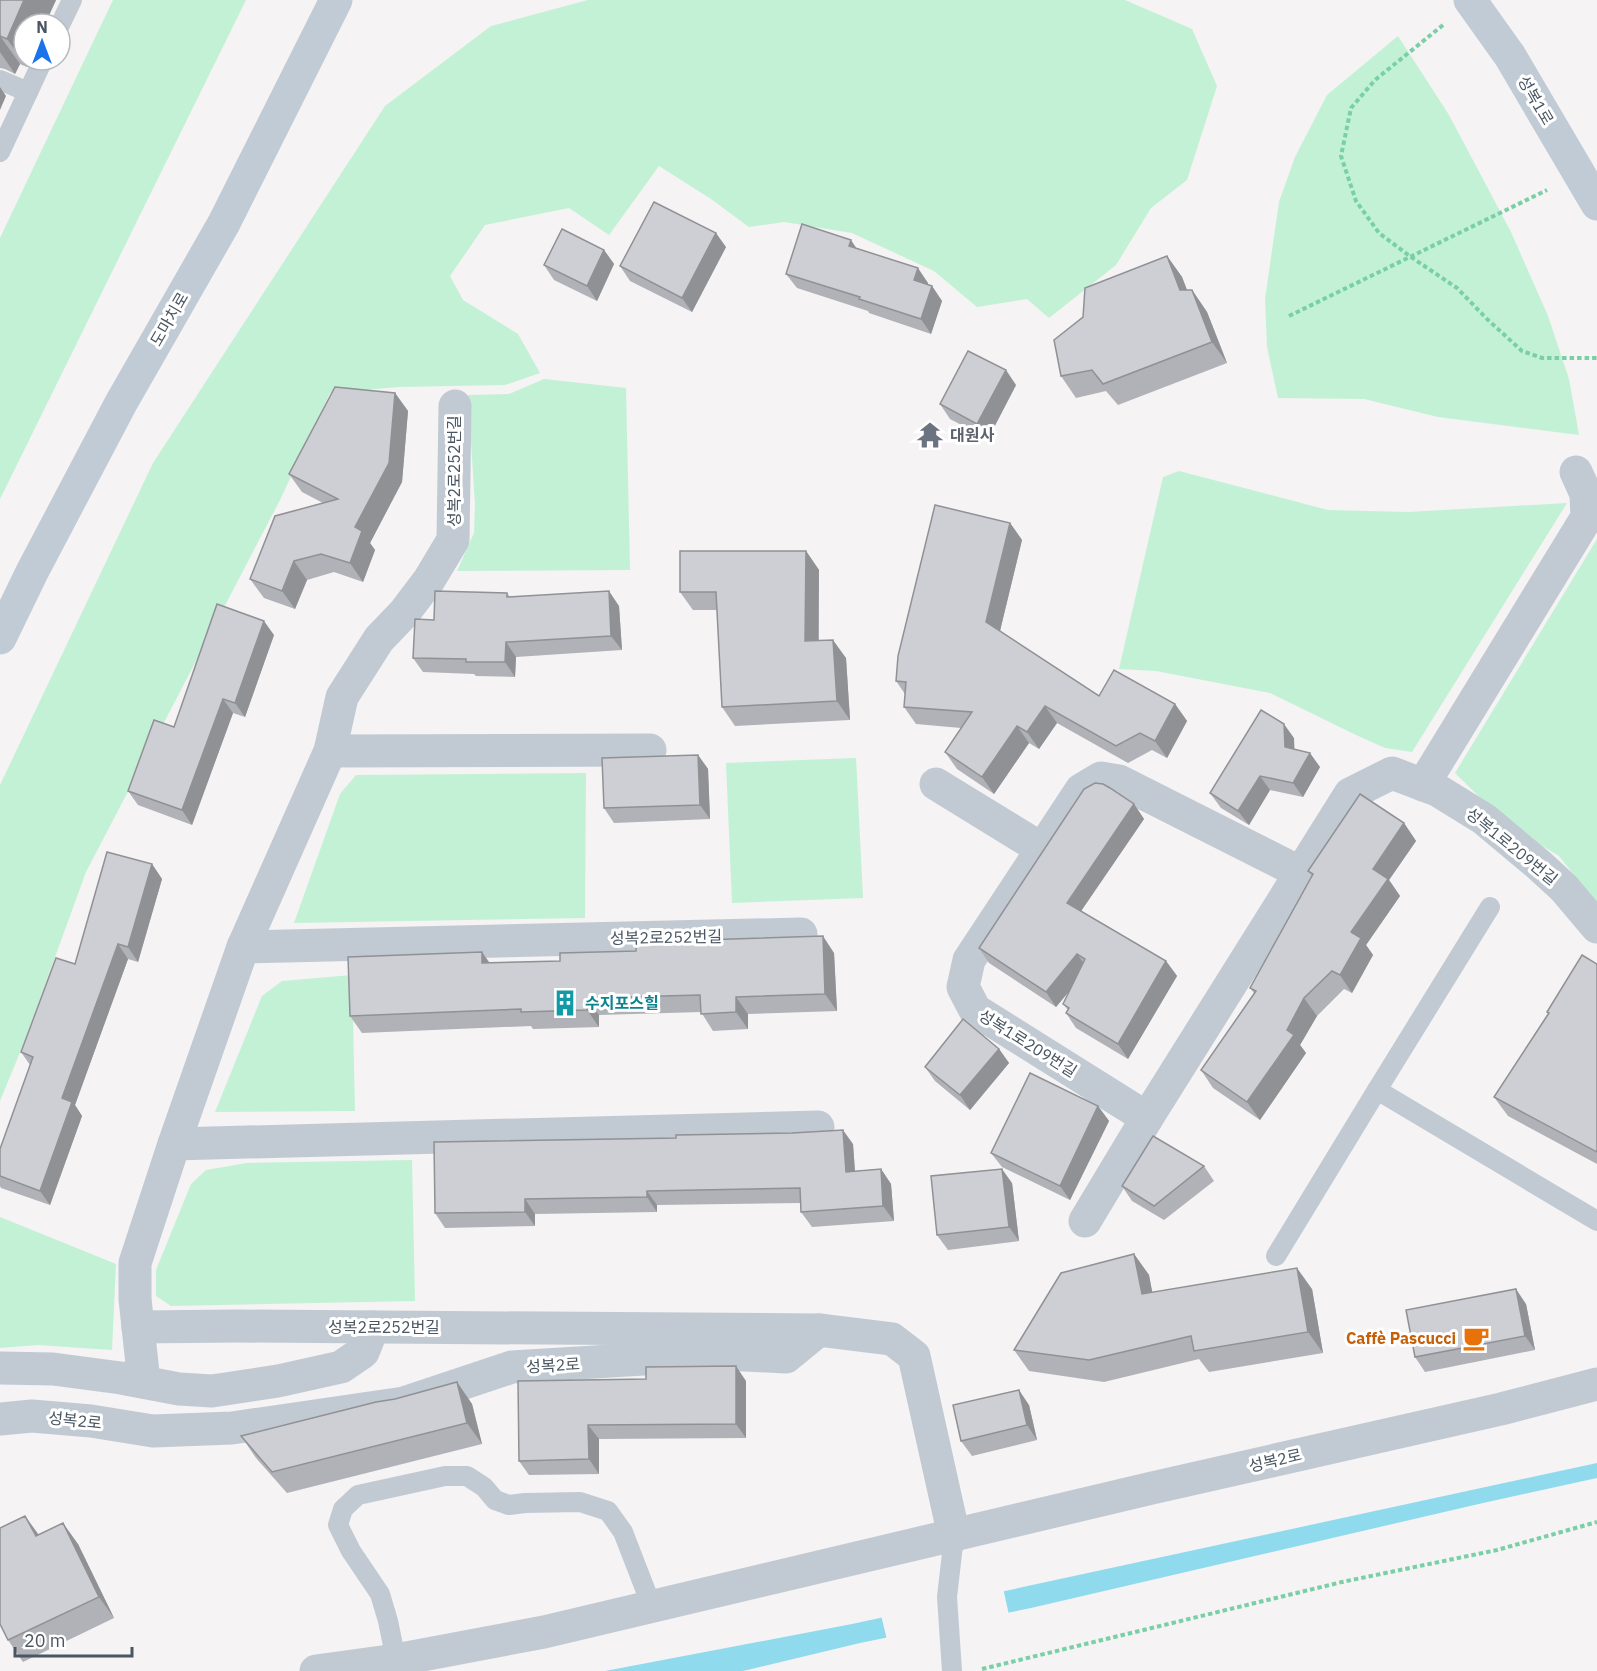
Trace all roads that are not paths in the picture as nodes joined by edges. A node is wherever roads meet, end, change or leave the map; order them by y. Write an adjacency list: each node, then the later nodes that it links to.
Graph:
1 (336, 0): 10 (main road, 도마치로)
2 (1471, 1): 7 (main road, 성복1로)
3 (37, 72): 5 (lane)
4 (0, 81): 5 (lane)
5 (28, 92): 6 (lane)
6 (0, 152)
7 (1597, 204)
8 (454, 406): 12 (street, 성복2로252번길)
9 (1576, 472): 14 (street)
10 (0, 638)
11 (650, 750): 12 (street)
12 (330, 751): 20 (street, 성복2로252번길)
13 (936, 784): 15 (street)
14 (1423, 785): 16 (street, 성복1로209번길); 18 (street, 성복1로209번길)
15 (1042, 849): 16 (street, 성복1로209번길); 22 (street, 성복1로209번길)
16 (1301, 873): 22 (street, 성복1로209번길)
17 (1490, 907): 21 (lane)
18 (1597, 927)
19 (801, 934): 20 (street, 성복2로252번길)
20 (243, 947): 24 (street, 성복2로252번길)
21 (1377, 1090): 26 (lane); 27 (lane)
22 (1148, 1118): 25 (street, 성복1로209번길)
23 (818, 1127): 24 (street)
24 (174, 1144): 28 (street, 성복2로252번길)
25 (1085, 1221)
26 (1597, 1221)
27 (1276, 1256)
28 (138, 1327): 29 (street, 성복2로252번길); 32 (street)
29 (373, 1327): 30 (street, 성복2로252번길); 32 (street)
30 (819, 1330): 34 (street, 성복2로); 35 (street)
31 (0, 1368): 32 (street)
32 (144, 1382)
33 (1597, 1384): 35 (street, 성복2로)
34 (0, 1419)
35 (954, 1536): 36 (street, 성복2로); 39 (lane)
36 (652, 1607): 37 (street, 성복2로); 37 (lane)
37 (396, 1660): 38 (street, 성복2로)
38 (316, 1671)
39 (951, 1671)

